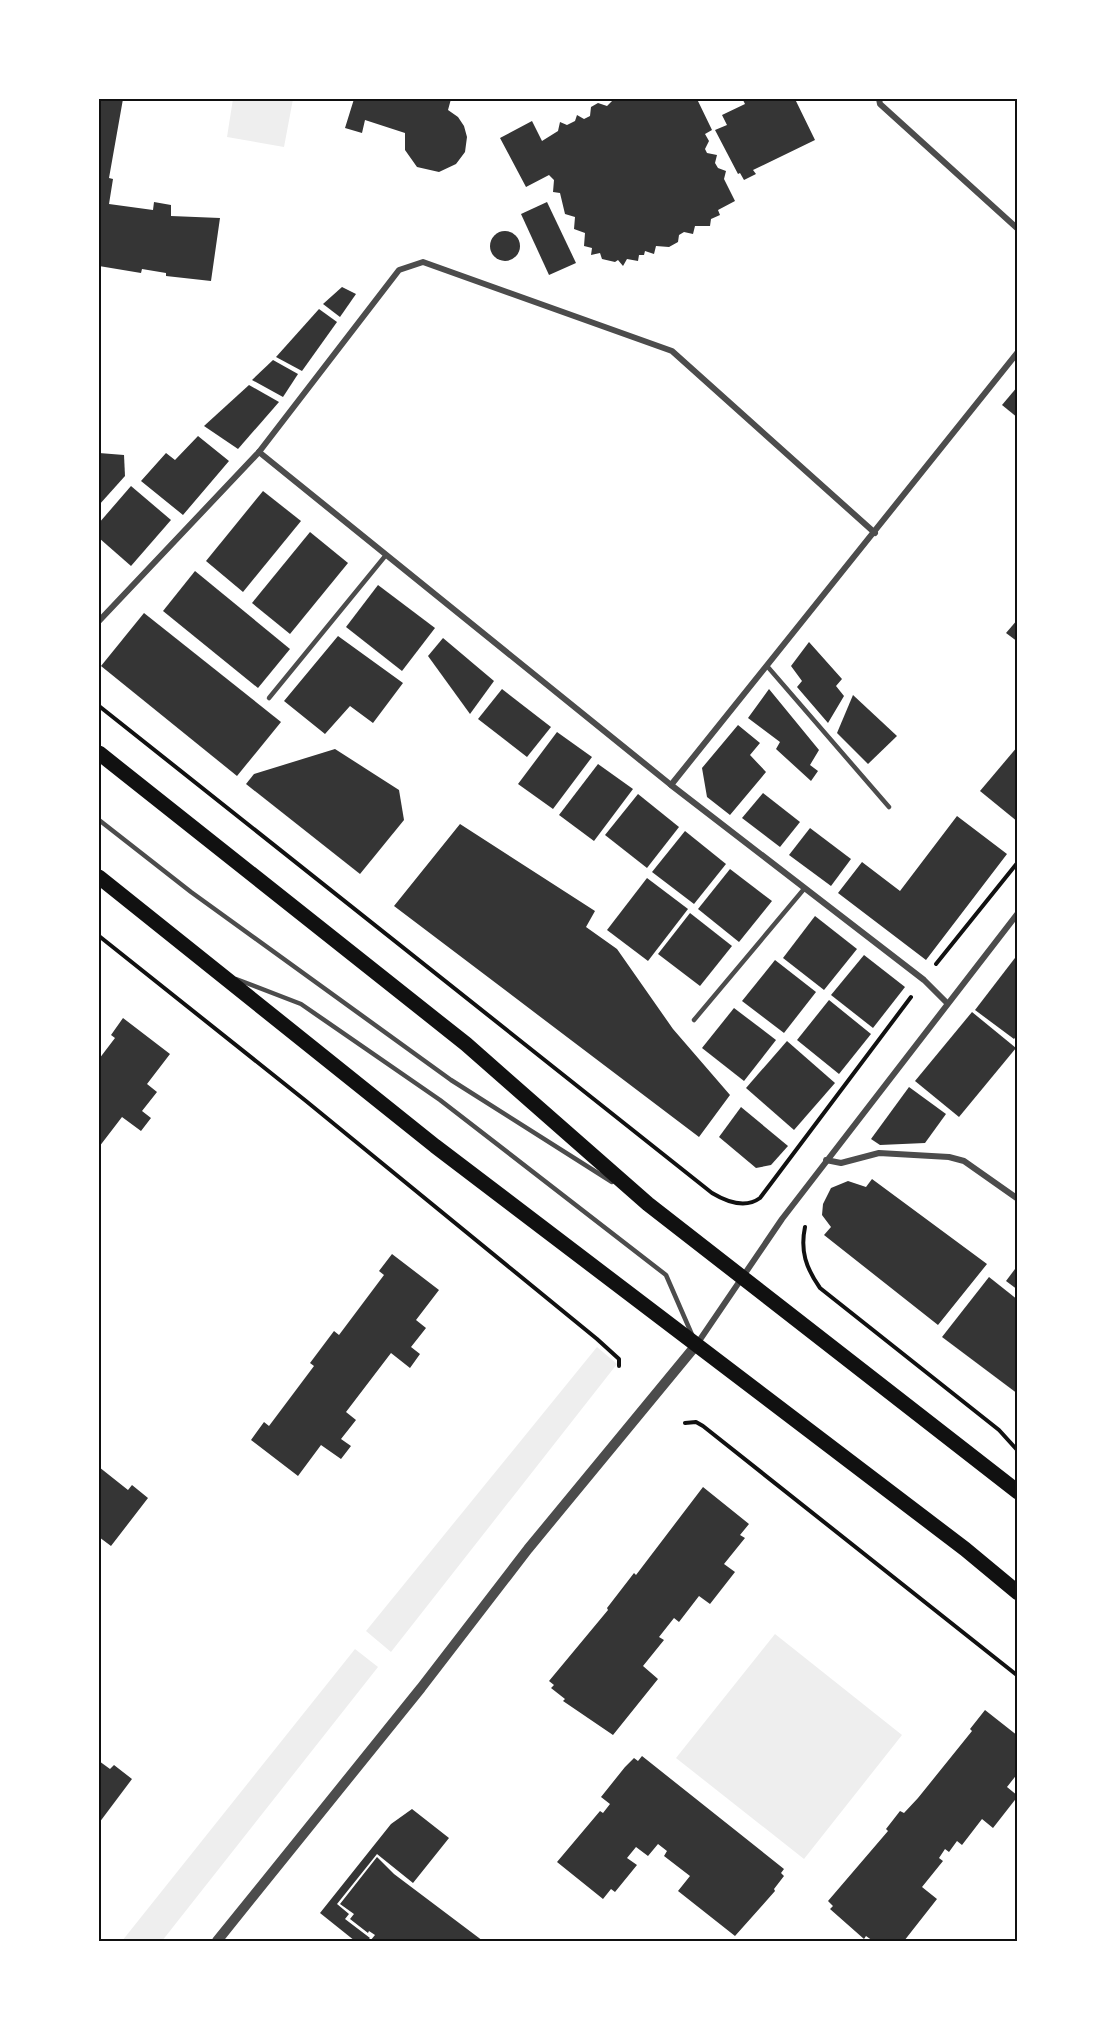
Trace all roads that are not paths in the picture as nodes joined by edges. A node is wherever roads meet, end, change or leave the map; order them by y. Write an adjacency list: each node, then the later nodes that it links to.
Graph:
1 (879, 102): 2 (street)
2 (1018, 229)
3 (1018, 352): 5 (street)
4 (259, 452): 5 (street); 6 (street); 7 (street)
5 (875, 533): 8 (street)
6 (386, 555): 9 (lane); 11 (street)
7 (99, 621)
8 (768, 666): 11 (street); 12 (lane)
9 (269, 698)
10 (99, 753): 22 (main road)
11 (671, 785): 15 (street)
12 (890, 807)
13 (99, 820): 22 (lane)
14 (99, 877): 17 (main road)
15 (804, 889): 18 (street); 19 (lane)
16 (1018, 913): 18 (street)
17 (220, 973): 24 (main road); 24 (lane)
18 (947, 1003): 20 (street)
19 (694, 1020)
20 (826, 1160): 21 (street); 23 (street)
21 (1018, 1199)
22 (648, 1204): 23 (main road)
23 (741, 1279): 24 (street); 25 (main road)
24 (697, 1344): 26 (main road); 27 (street)
25 (1018, 1492)
26 (1018, 1593)
27 (217, 1941)

